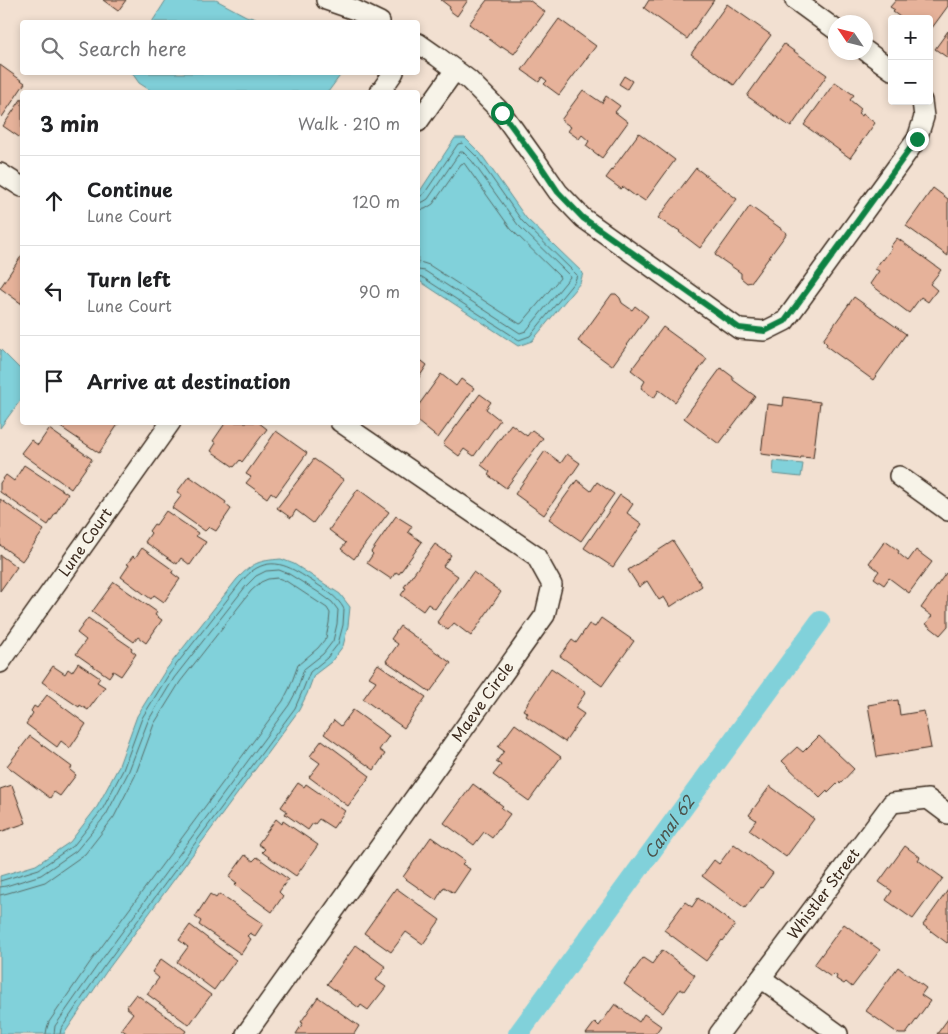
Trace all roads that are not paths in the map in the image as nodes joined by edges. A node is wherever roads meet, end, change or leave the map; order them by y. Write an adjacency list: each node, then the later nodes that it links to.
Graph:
1 (326, 0): 3 (street)
2 (794, 0): 4 (street)
3 (376, 20)
4 (828, 24)
5 (420, 44): 8 (street)
6 (873, 56): 7 (street)
7 (888, 67)
8 (455, 70): 11 (street); 12 (street)
9 (392, 75): 10 (street)
10 (381, 90)
11 (922, 105)
12 (420, 119)
13 (0, 173): 14 (street)
14 (20, 186)
15 (169, 425): 19 (street, Lune Court)
16 (344, 425): 22 (street, Maeve Circle)
17 (899, 476): 18 (street)
18 (948, 511)
19 (0, 663)
20 (948, 814): 21 (street, Whistler Street)
21 (761, 978): 23 (street, Whistler Street); 24 (street)
22 (246, 1034)
23 (719, 1034)
24 (838, 1034)

